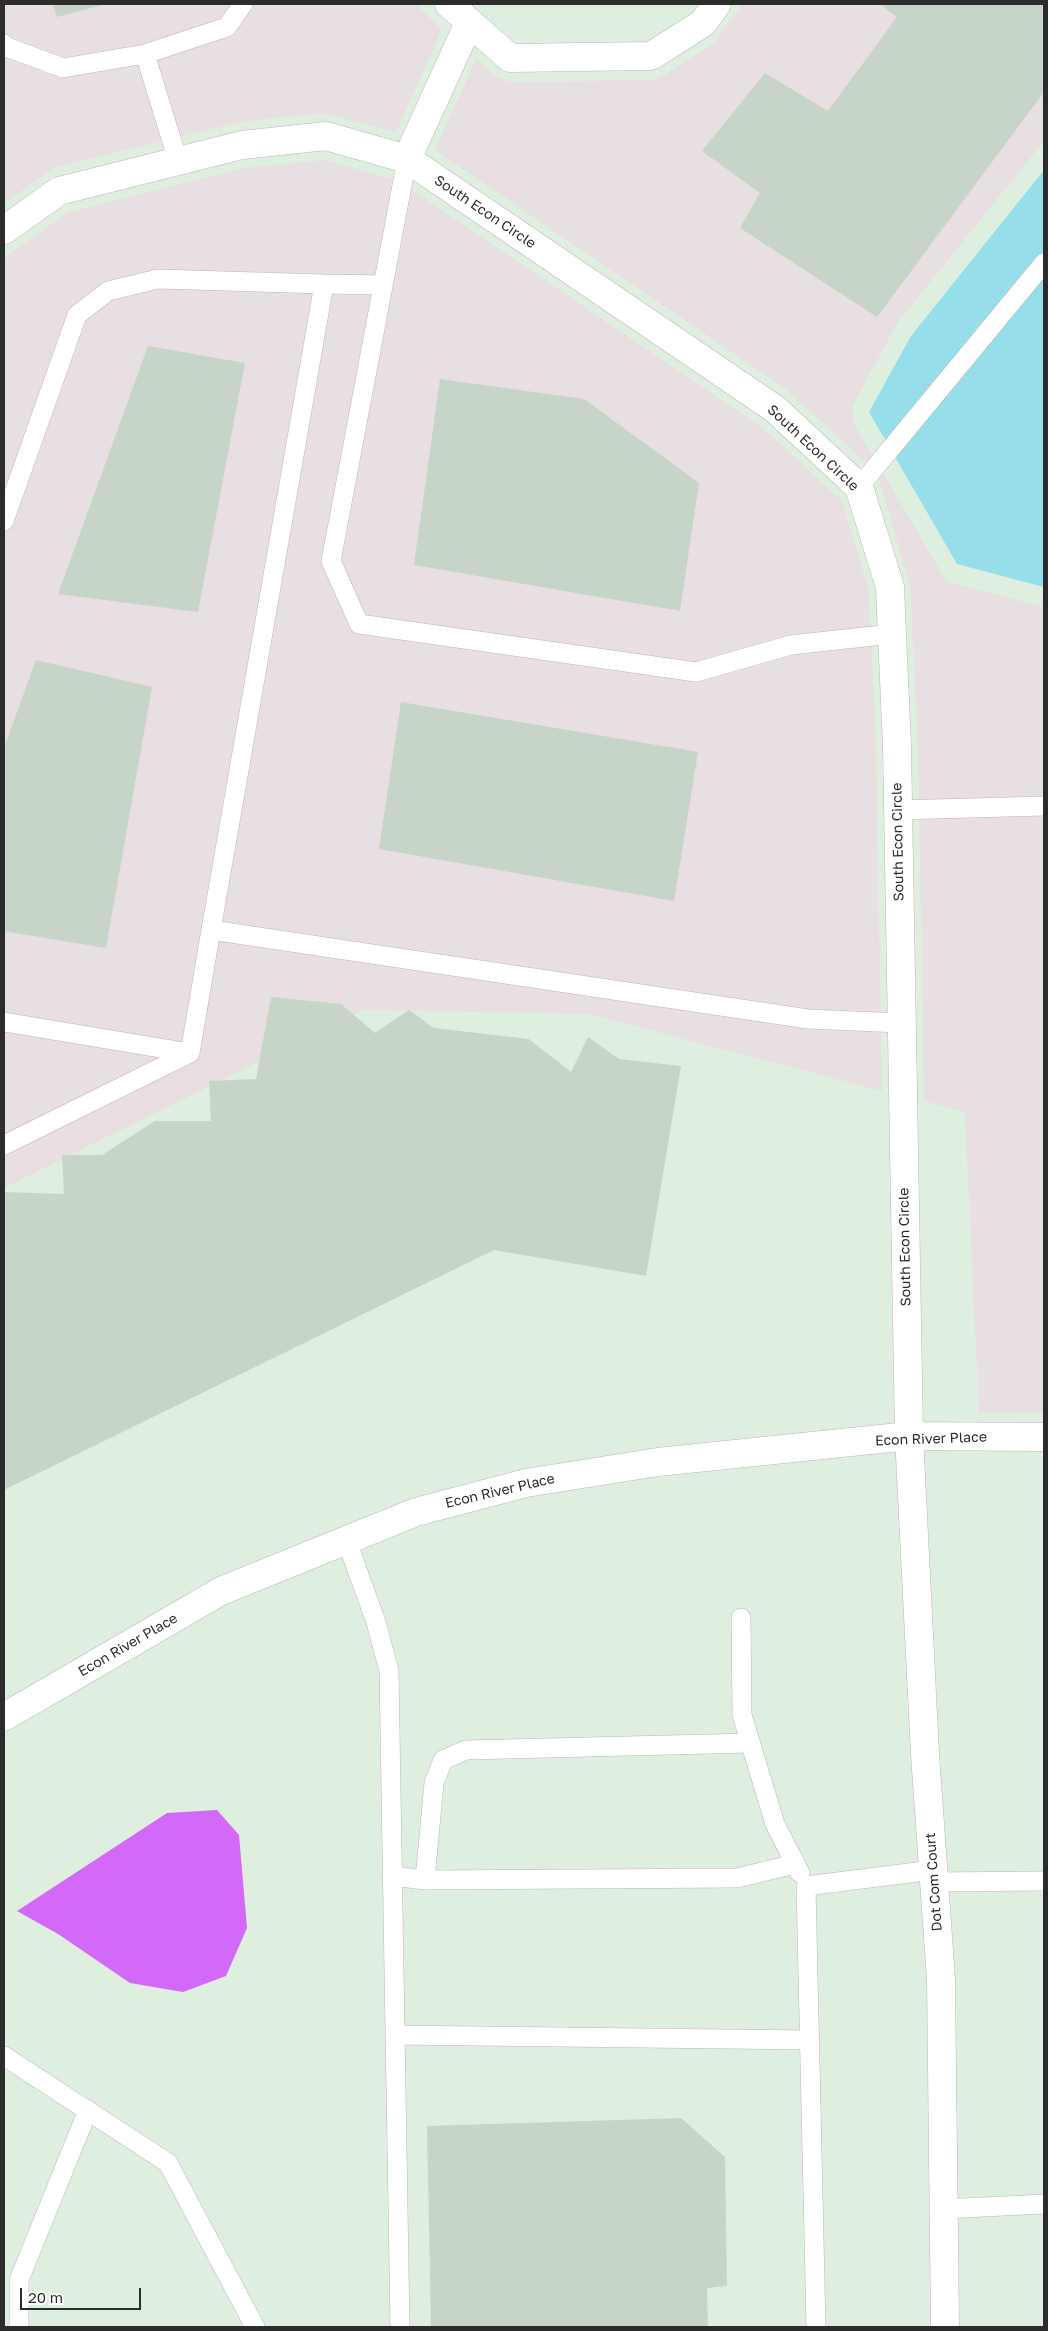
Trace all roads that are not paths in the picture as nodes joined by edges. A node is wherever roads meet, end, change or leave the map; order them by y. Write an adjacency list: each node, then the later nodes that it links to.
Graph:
1 (243, 4): 6 (lane)
2 (449, 4): 4 (street)
3 (717, 4): 4 (street)
4 (469, 23): 7 (street)
5 (4, 44): 6 (lane)
6 (145, 54): 8 (lane)
7 (407, 159): 8 (street, South Econ Circle); 12 (lane); 13 (street, South Econ Circle)
8 (178, 161): 9 (street, South Econ Circle)
9 (4, 230)
10 (1044, 264): 13 (lane)
11 (324, 284): 12 (lane); 14 (lane); 18 (lane)
12 (383, 285): 15 (lane)
13 (859, 487): 15 (street, South Econ Circle)
14 (4, 521)
15 (892, 634): 17 (street, South Econ Circle)
16 (1044, 806): 17 (lane)
17 (898, 810): 20 (street, South Econ Circle)
18 (211, 930): 20 (lane); 21 (lane)
19 (4, 1022): 21 (lane)
20 (902, 1023): 23 (street, South Econ Circle)
21 (190, 1053): 22 (lane)
22 (4, 1145)
23 (909, 1436): 24 (street, Econ River Place); 25 (street, Econ River Place); 31 (street, Dot Com Court)
24 (1044, 1437)
25 (346, 1539): 27 (street, Econ River Place); 30 (lane)
26 (741, 1618): 28 (lane)
27 (4, 1717)
28 (750, 1743): 29 (lane); 32 (lane)
29 (795, 1864): 32 (lane); 34 (lane)
30 (392, 1876): 32 (lane); 35 (lane)
31 (933, 1876): 33 (lane); 34 (lane); 40 (street, Dot Com Court)
32 (425, 1880)
33 (1044, 1881)
34 (806, 1886): 36 (lane)
35 (395, 2035): 36 (lane); 43 (lane)
36 (809, 2040): 44 (lane)
37 (4, 2056): 38 (lane)
38 (88, 2110): 41 (lane); 42 (lane)
39 (1044, 2204): 40 (lane)
40 (943, 2209): 45 (street, Dot Com Court)
41 (19, 2327)
42 (255, 2327)
43 (400, 2327)
44 (816, 2327)
45 (945, 2327)

